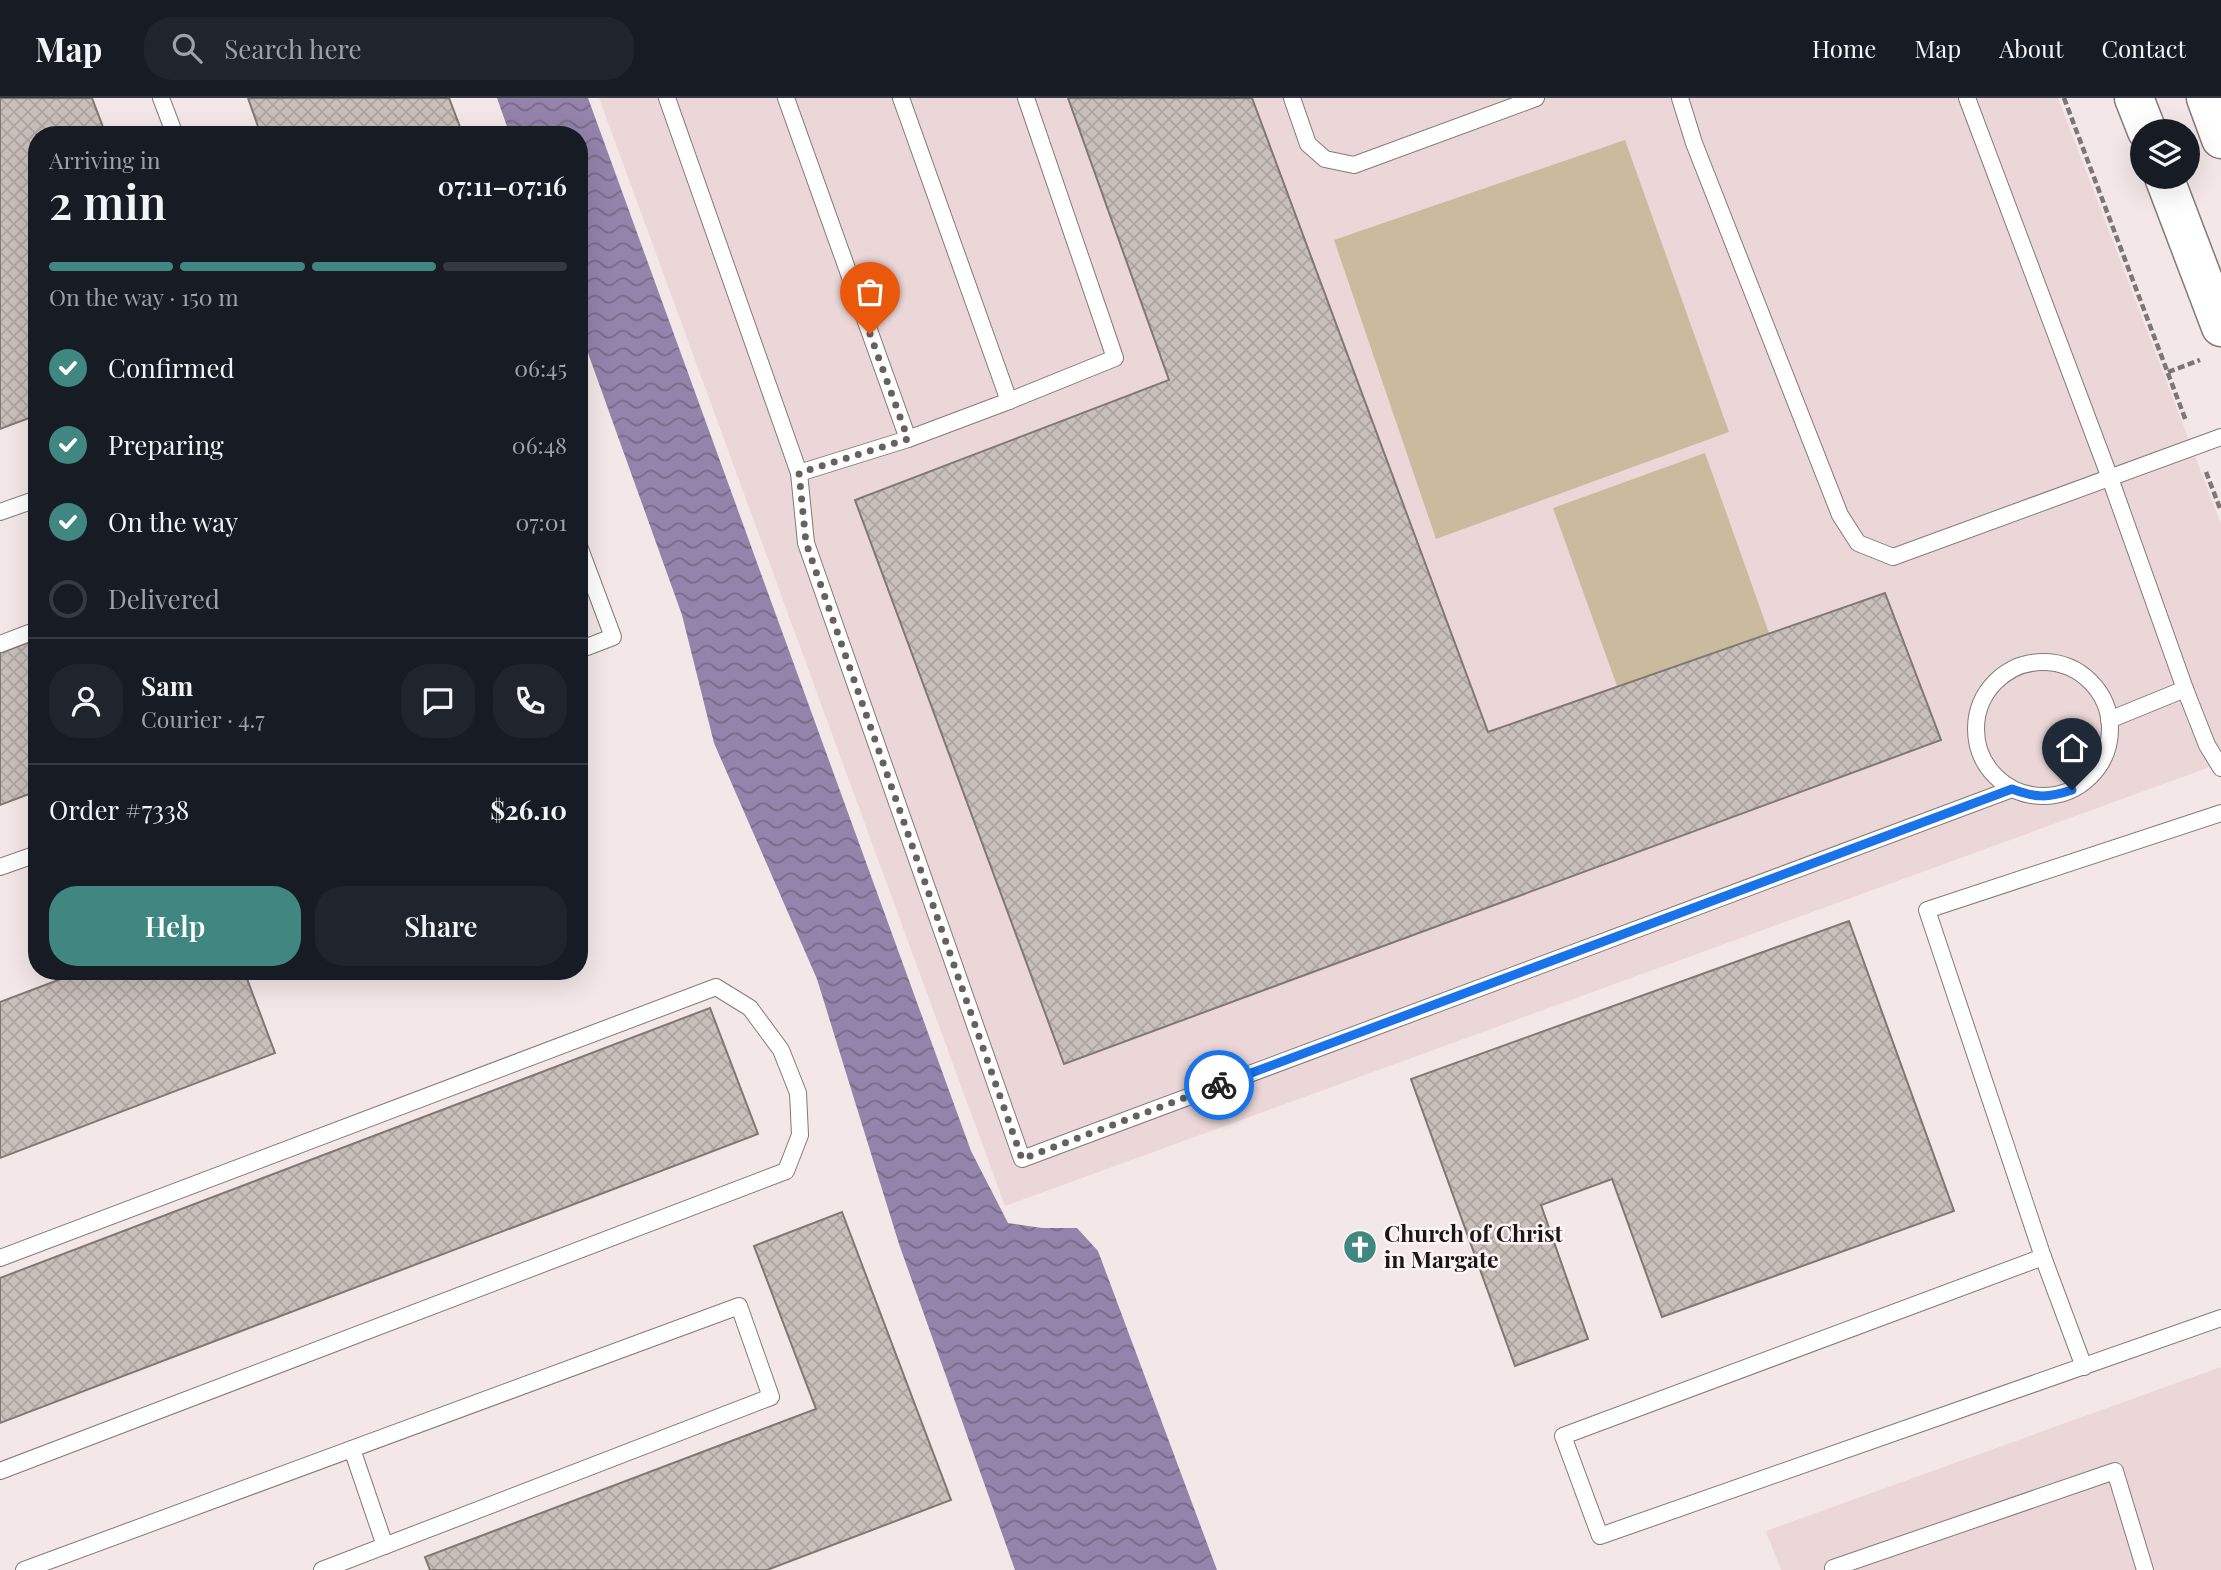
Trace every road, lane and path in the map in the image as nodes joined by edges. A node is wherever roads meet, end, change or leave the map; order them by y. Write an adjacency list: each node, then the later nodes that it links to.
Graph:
1 (162, 98): 14 (lane)
2 (667, 98): 23 (lane)
3 (786, 98): 21 (lane)
4 (901, 98): 19 (lane)
5 (1026, 98): 19 (lane)
6 (1292, 98): 7 (lane)
7 (1536, 98)
8 (1680, 98): 24 (lane)
9 (1967, 98): 24 (lane)
10 (2064, 98): 18 (path)
11 (2134, 98): 13 (main road)
12 (2206, 98): 15 (main road)
13 (2142, 119)
14 (171, 126)
15 (2221, 139)
16 (2168, 189): 17 (main road)
17 (2216, 342): 18 (path)
18 (2168, 372): 22 (path)
19 (1009, 401): 21 (lane)
20 (2221, 437): 22 (lane)
21 (908, 439): 23 (lane)
22 (2196, 446): 24 (lane); 26 (path)
23 (799, 473): 35 (lane)
24 (2110, 478): 32 (lane)
25 (28, 502): 27 (lane)
26 (2221, 511)
27 (0, 512)
28 (588, 570): 31 (lane)
29 (28, 634): 30 (lane)
30 (0, 644)
31 (588, 647)
32 (2185, 689): 33 (lane); 34 (lane)
33 (2109, 720): 35 (lane); 35 (lane)
34 (2221, 768)
35 (2012, 789)
36 (2221, 813): 39 (lane)
37 (28, 856): 38 (lane)
38 (0, 867)
39 (2043, 1257): 42 (lane); 42 (lane)
40 (0, 1258): 44 (lane)
41 (2221, 1318): 42 (lane)
42 (2084, 1367)
43 (352, 1449): 45 (lane); 45 (lane); 46 (lane)
44 (0, 1471)
45 (385, 1546): 47 (lane)
46 (24, 1570)
47 (322, 1570)
48 (1834, 1570): 49 (lane)
49 (2145, 1570)

